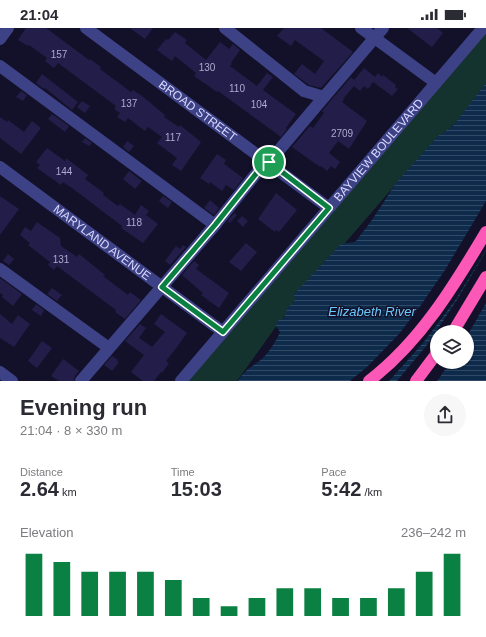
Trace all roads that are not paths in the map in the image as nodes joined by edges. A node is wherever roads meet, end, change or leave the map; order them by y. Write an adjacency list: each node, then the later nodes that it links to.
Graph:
1 (8, 28): 8 (street)
2 (86, 28): 12 (street, BROAD STREET)
3 (225, 28): 11 (street)
4 (361, 28): 7 (street)
5 (383, 28): 7 (street)
6 (483, 28): 10 (street, BAYVIEW BOULEVARD)
7 (375, 38): 10 (street); 11 (street)
8 (0, 39)
9 (0, 66): 15 (street)
10 (436, 83): 14 (street, BAYVIEW BOULEVARD)
11 (324, 97): 12 (street)
12 (269, 162): 14 (street, BROAD STREET); 15 (street)
13 (0, 168): 19 (street, MARYLAND AVENUE)
14 (329, 208): 21 (street, BAYVIEW BOULEVARD)
15 (215, 225): 19 (street)
16 (486, 232): 25 (highway)
17 (0, 269): 22 (street)
18 (486, 278): 20 (highway)
19 (162, 287): 21 (street, MARYLAND AVENUE); 22 (street)
20 (457, 325)
21 (223, 332): 28 (street, BAYVIEW BOULEVARD)
22 (109, 348): 27 (street)
23 (430, 362): 29 (highway)
24 (0, 372): 26 (street)
25 (373, 379)
26 (12, 381)
27 (81, 381)
28 (181, 381)
29 (416, 381)

